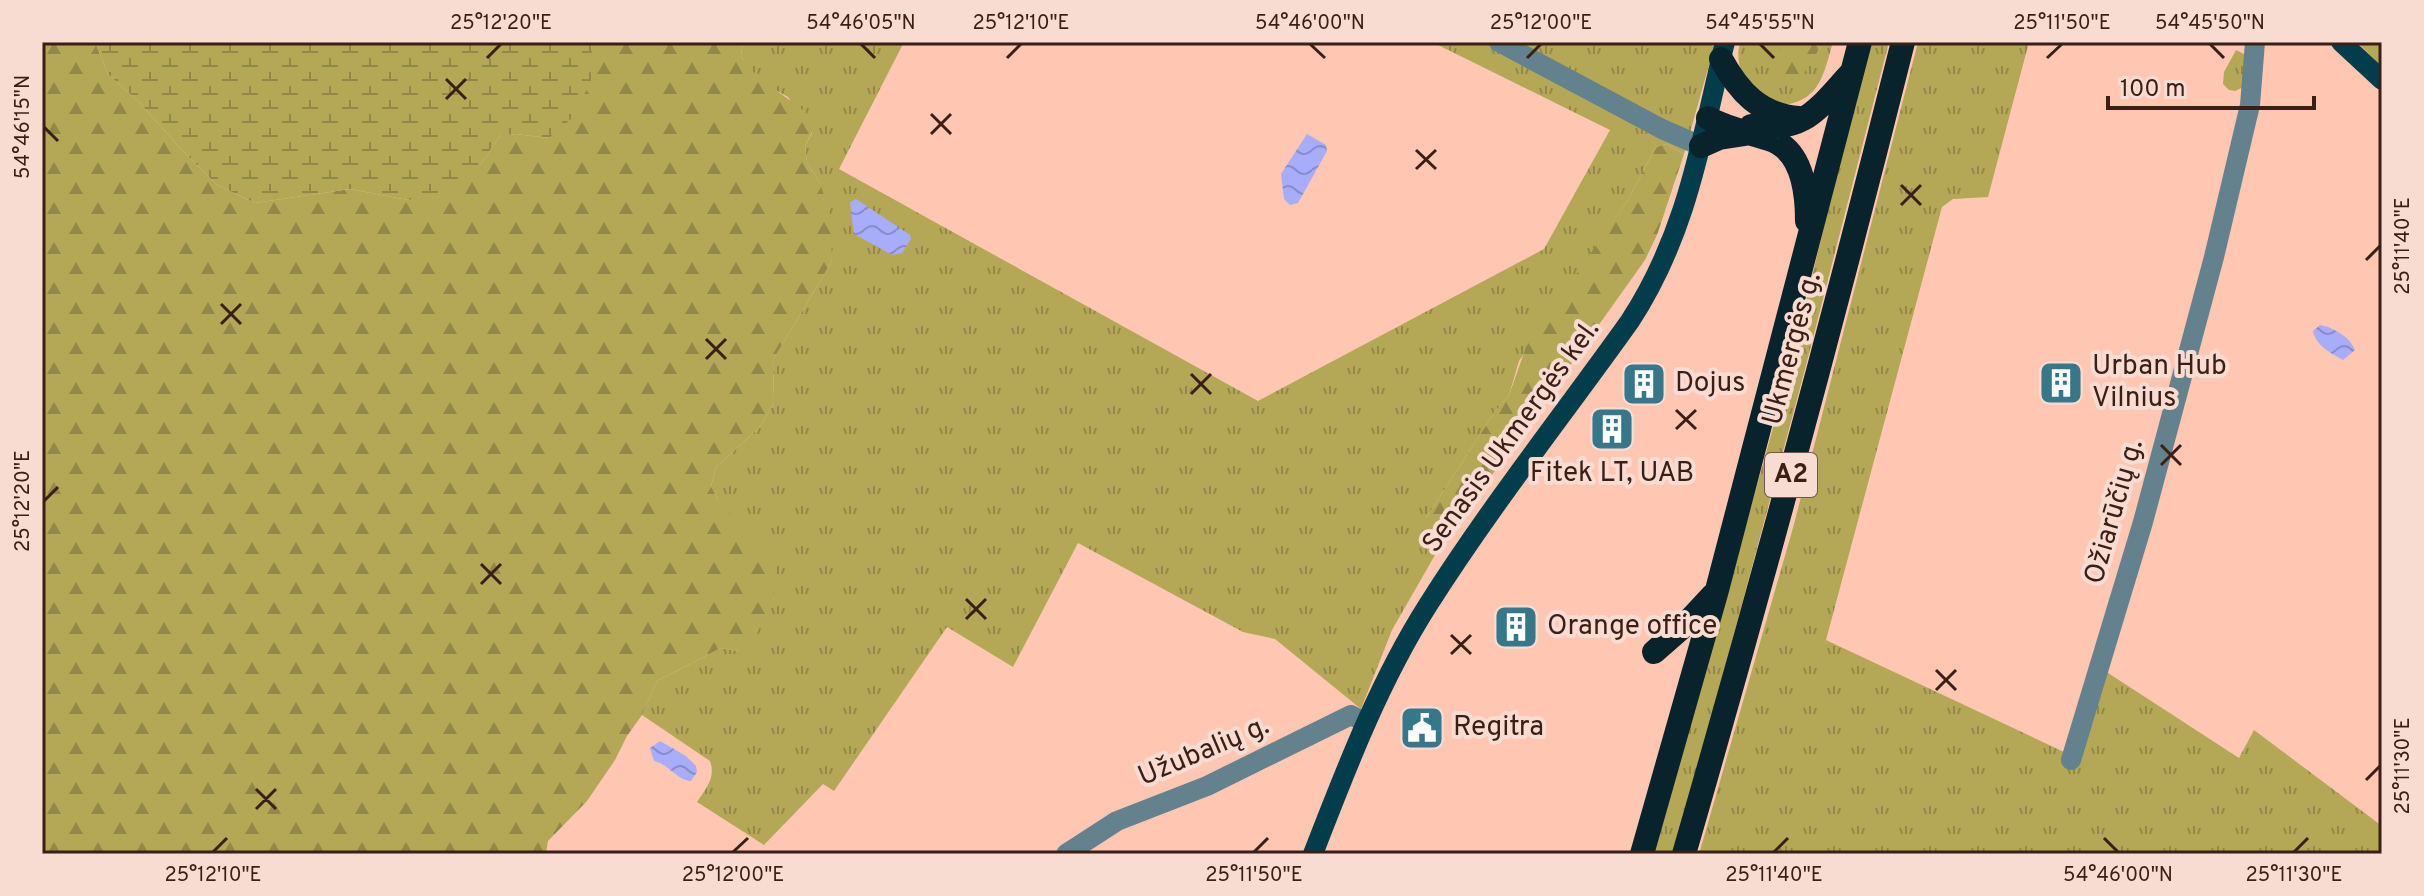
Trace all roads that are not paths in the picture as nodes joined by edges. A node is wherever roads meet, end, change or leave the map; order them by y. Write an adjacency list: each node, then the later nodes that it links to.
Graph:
1 (1499, 42): 12 (street)
2 (1860, 42): 7 (highway, Ukmergės g. / A2)
3 (1903, 42): 21 (highway, Ukmergės g. / A2)
4 (2255, 42): 17 (street, Ožiarūčių g.)
5 (2341, 42): 8 (main road)
6 (1723, 51): 9 (main road, Senasis Ukmergės kel.); 10 (highway)
7 (1854, 70): 10 (highway); 13 (highway, Ukmergės g. / A2)
8 (2382, 80)
9 (1708, 118): 10 (highway); 11 (highway); 12 (main road, Senasis Ukmergės kel.)
10 (1806, 119)
11 (1745, 134): 12 (highway); 13 (highway)
12 (1701, 146): 16 (main road, Senasis Ukmergės kel.)
13 (1806, 259): 14 (highway, Ukmergės g. / A2)
14 (1717, 590): 15 (highway); 20 (highway, Ukmergės g. / A2)
15 (1654, 652)
16 (1366, 723): 18 (street, Užubalių g.); 19 (main road, Senasis Ukmergės kel.)
17 (2071, 760)
18 (1066, 854)
19 (1313, 854)
20 (1642, 854)
21 (1684, 854)

